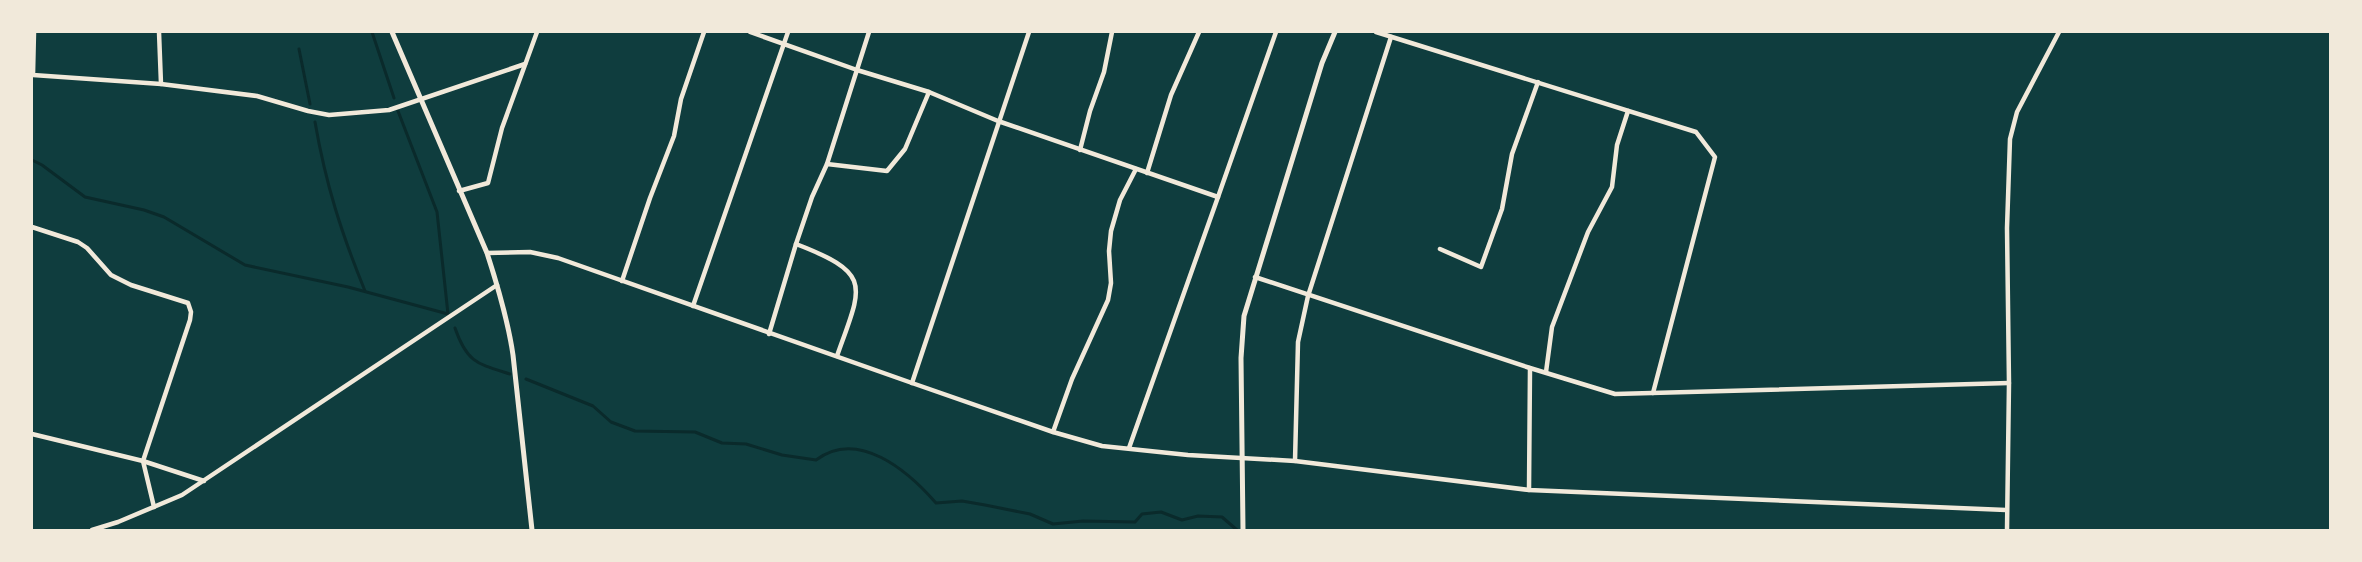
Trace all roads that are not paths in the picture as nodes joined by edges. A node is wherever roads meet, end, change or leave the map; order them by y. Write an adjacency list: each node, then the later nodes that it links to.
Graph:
1 (34, 32): 20 (street)
2 (159, 32): 22 (street)
3 (392, 32): 24 (street)
4 (537, 32): 18 (street)
5 (704, 32): 38 (street)
6 (750, 32): 17 (street)
7 (788, 32): 17 (street)
8 (869, 32): 19 (street)
9 (1029, 32): 26 (street)
10 (1112, 32): 27 (street)
11 (1199, 32): 30 (street)
12 (1276, 32): 32 (street)
13 (1335, 32): 37 (street)
14 (1376, 32): 16 (street)
15 (2059, 32): 47 (street)
16 (1390, 37): 21 (street); 40 (street)
17 (784, 43): 19 (street); 41 (street)
18 (525, 64): 24 (street); 31 (street)
19 (857, 70): 23 (street); 28 (street)
20 (32, 75): 22 (street)
21 (1538, 82): 25 (street); 35 (street)
22 (161, 84): 24 (street)
23 (929, 92): 26 (street); 28 (street)
24 (420, 99): 31 (street)
25 (1628, 111): 45 (street); 48 (street)
26 (998, 121): 27 (street); 46 (street)
27 (1080, 150): 29 (street)
28 (827, 164): 34 (street)
29 (1136, 169): 30 (street); 49 (street)
30 (1147, 173): 32 (street)
31 (459, 191): 36 (street)
32 (1218, 197): 51 (street)
33 (32, 227): 53 (street)
34 (796, 244): 42 (street); 43 (street)
35 (1440, 249)
36 (487, 253): 38 (street); 39 (street)
37 (1255, 277): 40 (street); 52 (street)
38 (622, 281): 41 (street)
39 (497, 285): 55 (street); 60 (street)
40 (1308, 296): 44 (street); 54 (street)
41 (693, 306): 42 (street)
42 (769, 334): 43 (street)
43 (837, 356): 46 (street)
44 (1530, 368): 45 (street); 56 (street)
45 (1546, 372): 48 (street)
46 (912, 383): 49 (street)
47 (2009, 383): 48 (street); 58 (street)
48 (1653, 393)
49 (1053, 432): 51 (street)
50 (32, 434): 53 (street)
51 (1129, 448): 52 (street)
52 (1243, 458): 54 (street); 61 (street)
53 (143, 461): 55 (street); 57 (street)
54 (1295, 461): 56 (street)
55 (204, 481): 57 (street)
56 (1529, 490): 58 (street)
57 (154, 507): 59 (street)
58 (2006, 510): 62 (street)
59 (92, 531)
60 (532, 531)
61 (1243, 531)
62 (2007, 531)

